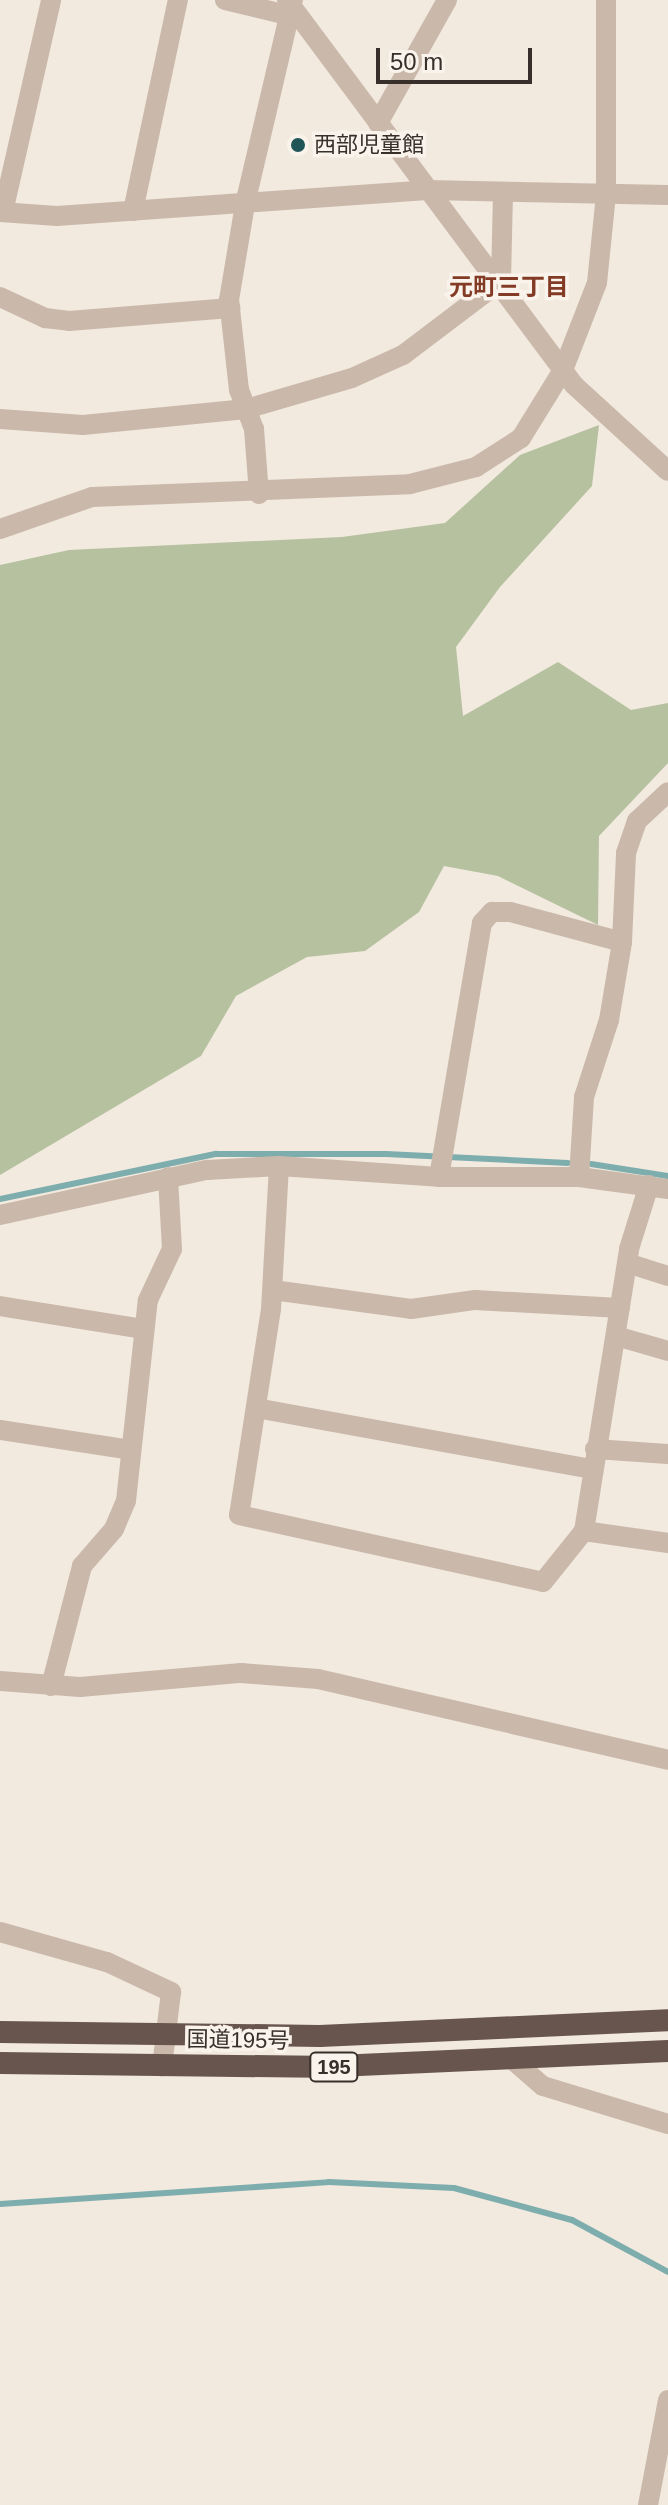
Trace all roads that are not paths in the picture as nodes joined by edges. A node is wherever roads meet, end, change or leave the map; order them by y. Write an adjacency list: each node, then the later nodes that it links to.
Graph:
1 (51, 0): 14 (street)
2 (178, 0): 13 (street)
3 (225, 0): 6 (street)
4 (447, 0): 7 (street)
5 (606, 0): 10 (street)
6 (290, 5): 7 (street); 12 (street)
7 (378, 123): 8 (street)
8 (427, 190): 9 (street); 12 (street); 15 (street)
9 (503, 192): 10 (street); 15 (street)
10 (606, 194): 11 (street); 18 (street)
11 (668, 195)
12 (245, 204): 13 (street); 17 (street)
13 (133, 211): 14 (street)
14 (2, 212)
15 (501, 281): 18 (street); 19 (street)
16 (0, 297): 17 (street)
17 (230, 308): 19 (street)
18 (563, 370): 21 (street); 22 (street)
19 (246, 409): 20 (street); 22 (street)
20 (0, 419)
21 (668, 471)
22 (259, 494): 23 (street)
23 (0, 529)
24 (668, 792): 25 (street)
25 (622, 942): 27 (street); 29 (street)
26 (279, 1166): 27 (street); 28 (street); 34 (street)
27 (440, 1171): 29 (street)
28 (168, 1177): 31 (street); 37 (street)
29 (579, 1177): 30 (street)
30 (659, 1187): 32 (street)
31 (0, 1215)
32 (627, 1263): 33 (street); 36 (street)
33 (668, 1276)
34 (273, 1290): 36 (street); 40 (street)
35 (0, 1306): 37 (street)
36 (620, 1308): 38 (street)
37 (144, 1329): 42 (street)
38 (616, 1336): 39 (street); 44 (street)
39 (668, 1351)
40 (256, 1408): 44 (street); 45 (street)
41 (0, 1430): 42 (street)
42 (130, 1450): 48 (street)
43 (668, 1454): 44 (street)
44 (593, 1459): 45 (street)
45 (584, 1531): 46 (street)
46 (668, 1543)
47 (0, 1681): 48 (street)
48 (51, 1686): 49 (street)
49 (668, 1760)
50 (0, 1932): 53 (street)
51 (668, 2020): 53 (highway, 国道195号 / 195)
52 (0, 2032): 53 (highway, 国道195号 / 195)
53 (163, 2035): 57 (street)
54 (668, 2051): 55 (highway, 国道195号 / 195)
55 (514, 2061): 57 (highway, 国道195号 / 195); 58 (street)
56 (0, 2063): 57 (highway, 国道195号 / 195)
57 (162, 2066)
58 (668, 2124)
59 (668, 2400): 60 (street)
60 (648, 2505)

